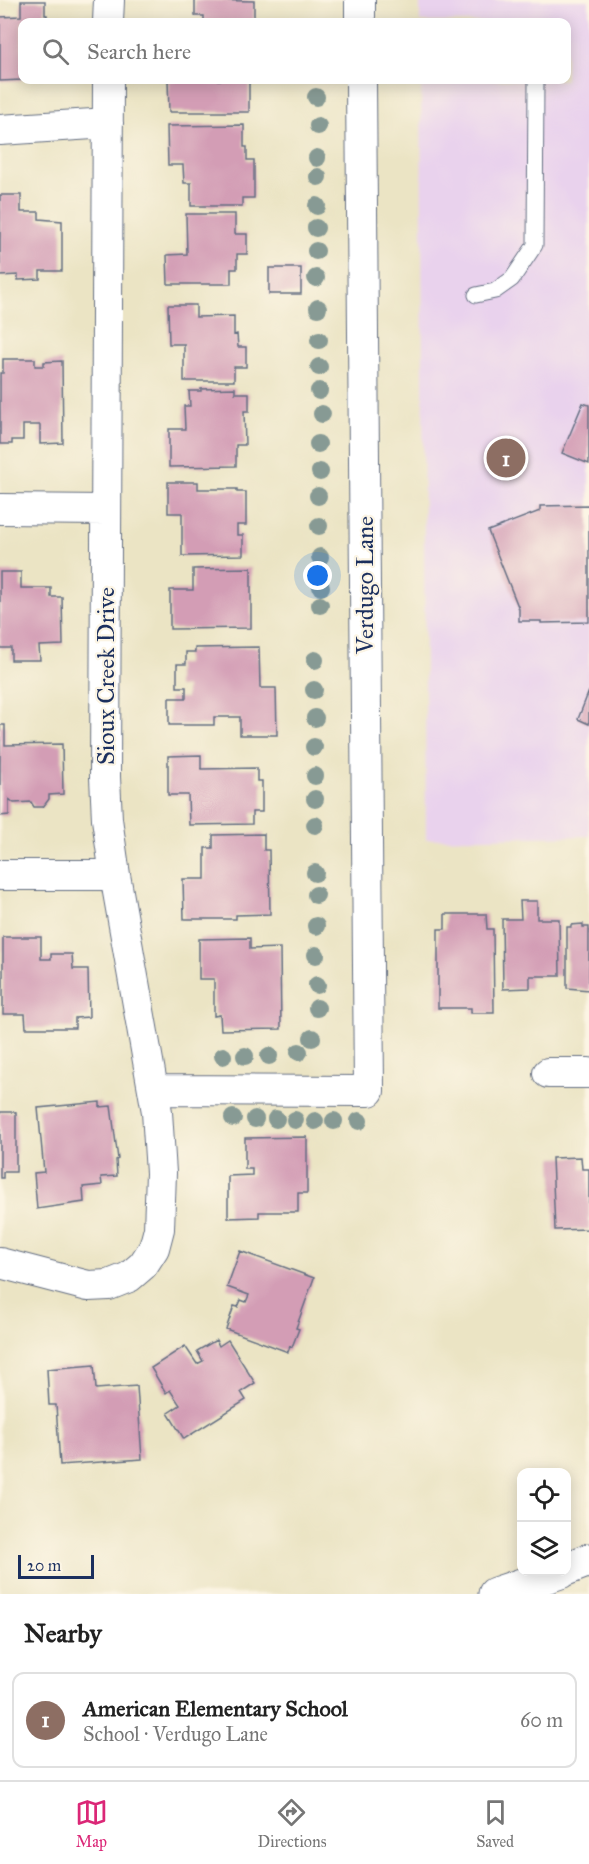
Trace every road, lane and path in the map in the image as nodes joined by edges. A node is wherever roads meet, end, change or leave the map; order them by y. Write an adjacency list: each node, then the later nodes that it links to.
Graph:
1 (108, 0): 3 (street)
2 (360, 0): 4 (street)
3 (108, 18)
4 (360, 18)
5 (108, 84): 8 (street, Sioux Creek Drive)
6 (361, 84): 17 (street, Verdugo Lane)
7 (536, 84): 10 (lane)
8 (108, 123): 9 (street); 12 (street, Sioux Creek Drive)
9 (0, 130)
10 (476, 295)
11 (0, 510): 12 (street)
12 (106, 510): 14 (street, Sioux Creek Drive)
13 (0, 875): 14 (street)
14 (115, 876): 17 (street, Sioux Creek Drive)
15 (548, 1073): 16 (street)
16 (589, 1073)
17 (154, 1090): 18 (street, Sioux Creek Drive)
18 (0, 1263)
19 (589, 1560): 20 (highway)
20 (571, 1567)
21 (548, 1576): 22 (highway)
22 (495, 1594)

